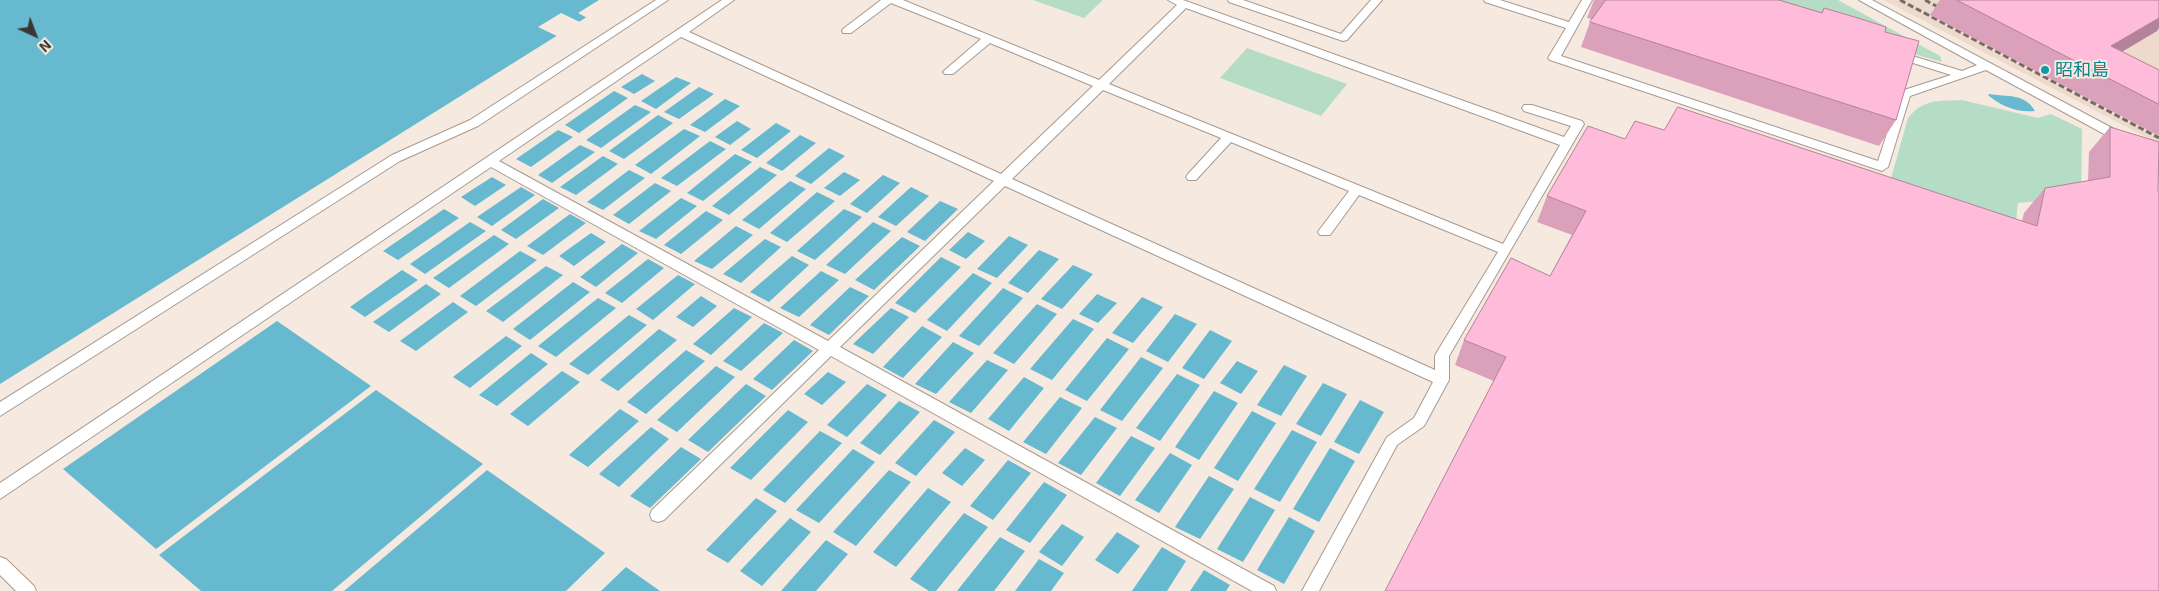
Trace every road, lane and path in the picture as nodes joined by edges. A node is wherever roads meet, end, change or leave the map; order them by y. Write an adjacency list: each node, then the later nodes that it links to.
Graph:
1 (663, 0): 32 (lane)
2 (729, 0): 13 (lane)
3 (888, 0): 12 (lane)
4 (894, 0): 14 (lane)
5 (1233, 0): 6 (lane)
6 (1377, 0)
7 (1490, 0): 11 (lane)
8 (1587, 0): 11 (lane)
9 (1864, 0): 16 (lane)
10 (1179, 2): 19 (lane); 22 (lane)
11 (1572, 26): 18 (lane)
12 (847, 30)
13 (681, 32): 24 (lane); 26 (lane)
14 (988, 38): 17 (lane); 19 (lane)
15 (1888, 52): 18 (lane)
16 (1986, 66): 18 (lane); 23 (lane)
17 (949, 72)
18 (1961, 74)
19 (1101, 84): 21 (lane); 26 (lane)
20 (1528, 108): 22 (lane)
21 (1229, 137): 25 (lane); 27 (lane)
22 (1568, 143): 29 (lane)
23 (2133, 144)
24 (490, 161): 30 (lane); 33 (lane)
25 (1192, 177)
26 (1003, 179): 30 (lane); 31 (lane)
27 (1357, 189): 28 (lane); 29 (lane)
28 (1325, 232)
29 (1506, 250): 31 (lane)
30 (830, 349): 34 (lane); 37 (lane)
31 (1442, 380): 38 (lane)
32 (0, 410)
33 (0, 492)
34 (658, 515)
35 (0, 564): 36 (lane)
36 (28, 591)
37 (1268, 591)
38 (1310, 591)

